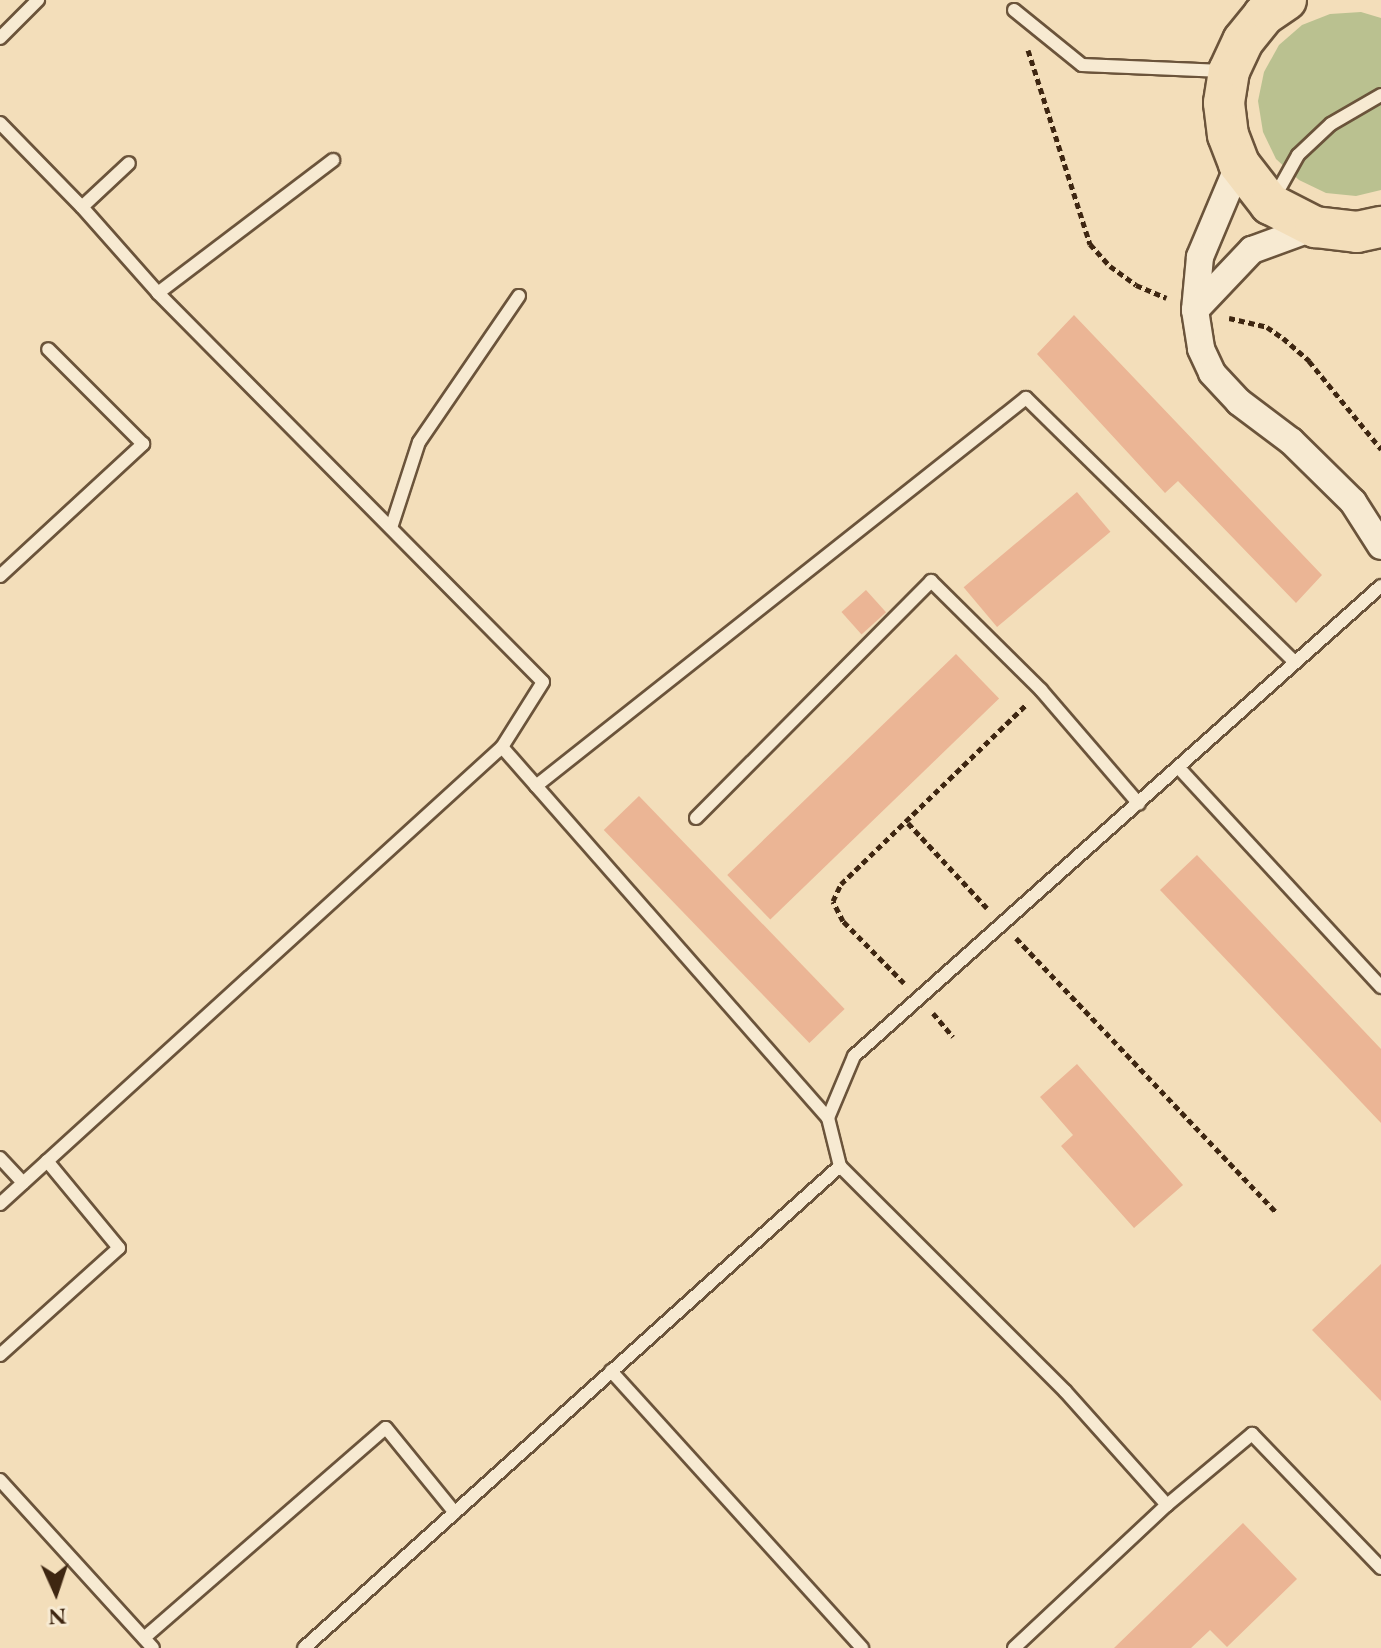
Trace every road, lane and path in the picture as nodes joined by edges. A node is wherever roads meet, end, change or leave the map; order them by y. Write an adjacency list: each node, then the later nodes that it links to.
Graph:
1 (38, 0): 5 (lane)
2 (1249, 0): 6 (main road)
3 (1286, 0): 6 (main road)
4 (1014, 10): 6 (lane); 18 (path)
5 (0, 38)
6 (1236, 56): 11 (main road)
7 (1381, 95): 12 (lane)
8 (0, 123): 13 (lane)
9 (333, 160): 16 (lane)
10 (129, 163): 13 (lane)
11 (1239, 164): 12 (main road); 18 (street)
12 (1270, 204): 14 (main road)
13 (82, 207): 16 (lane)
14 (1315, 227): 15 (main road); 18 (street)
15 (1373, 236)
16 (158, 293): 21 (lane)
17 (519, 296): 21 (lane)
18 (1195, 310): 20 (path); 22 (street)
19 (48, 349): 23 (lane)
20 (1381, 449)
21 (391, 528): 27 (lane)
22 (1381, 546)
23 (0, 576)
24 (1381, 586): 25 (lane)
25 (1295, 662): 28 (lane); 29 (lane)
26 (1041, 690): 30 (lane); 31 (lane); 32 (path)
27 (502, 747): 29 (lane); 39 (lane)
28 (1179, 768): 30 (lane); 34 (lane)
29 (536, 786): 37 (lane)
30 (1139, 804): 33 (lane)
31 (696, 818)
32 (908, 823): 33 (path); 35 (path)
33 (1003, 924): 35 (lane); 43 (path)
34 (1381, 987)
35 (919, 998): 36 (path); 37 (lane)
36 (953, 1037)
37 (828, 1118): 40 (lane)
38 (0, 1158): 41 (lane)
39 (47, 1161): 41 (lane); 44 (lane)
40 (840, 1166): 45 (lane); 47 (lane)
41 (23, 1183): 42 (lane)
42 (0, 1204)
43 (1277, 1213)
44 (0, 1355)
45 (611, 1371): 48 (lane); 52 (lane)
46 (0, 1480): 50 (lane)
47 (1167, 1505): 49 (lane); 53 (lane)
48 (455, 1513): 50 (lane); 51 (lane)
49 (1381, 1568)
50 (148, 1643)
51 (304, 1648)
52 (862, 1648)
53 (1014, 1648)

